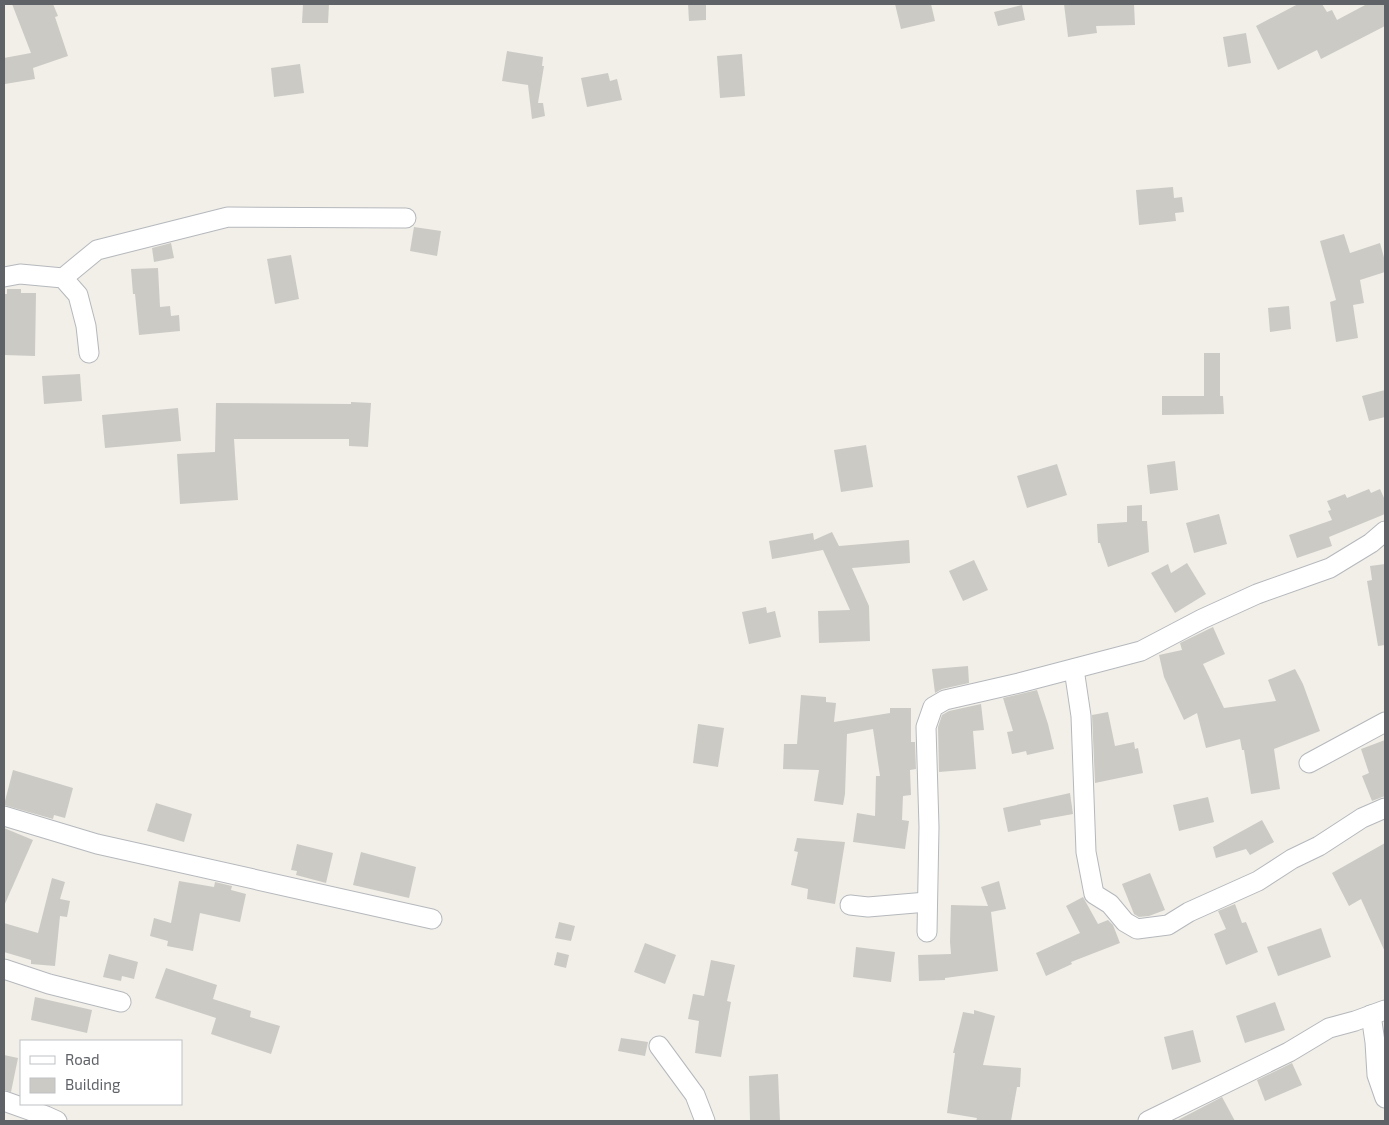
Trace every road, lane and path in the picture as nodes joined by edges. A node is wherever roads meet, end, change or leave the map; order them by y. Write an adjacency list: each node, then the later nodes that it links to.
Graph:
1 (406, 218): 3 (street)
2 (4, 277): 3 (street)
3 (63, 278): 4 (street)
4 (88, 353)
5 (1385, 531): 6 (street)
6 (1074, 669): 9 (street); 11 (street)
7 (1385, 722): 8 (street)
8 (1309, 764)
9 (1385, 808)
10 (4, 816): 13 (street)
11 (928, 902): 12 (street); 14 (street)
12 (850, 905)
13 (432, 919)
14 (927, 932)
15 (4, 969): 16 (street)
16 (121, 1002)
17 (1378, 1012): 19 (street); 21 (street)
18 (658, 1046): 23 (street)
19 (1385, 1098)
20 (4, 1101): 22 (street)
21 (1159, 1119)
22 (57, 1121)
23 (705, 1121)

